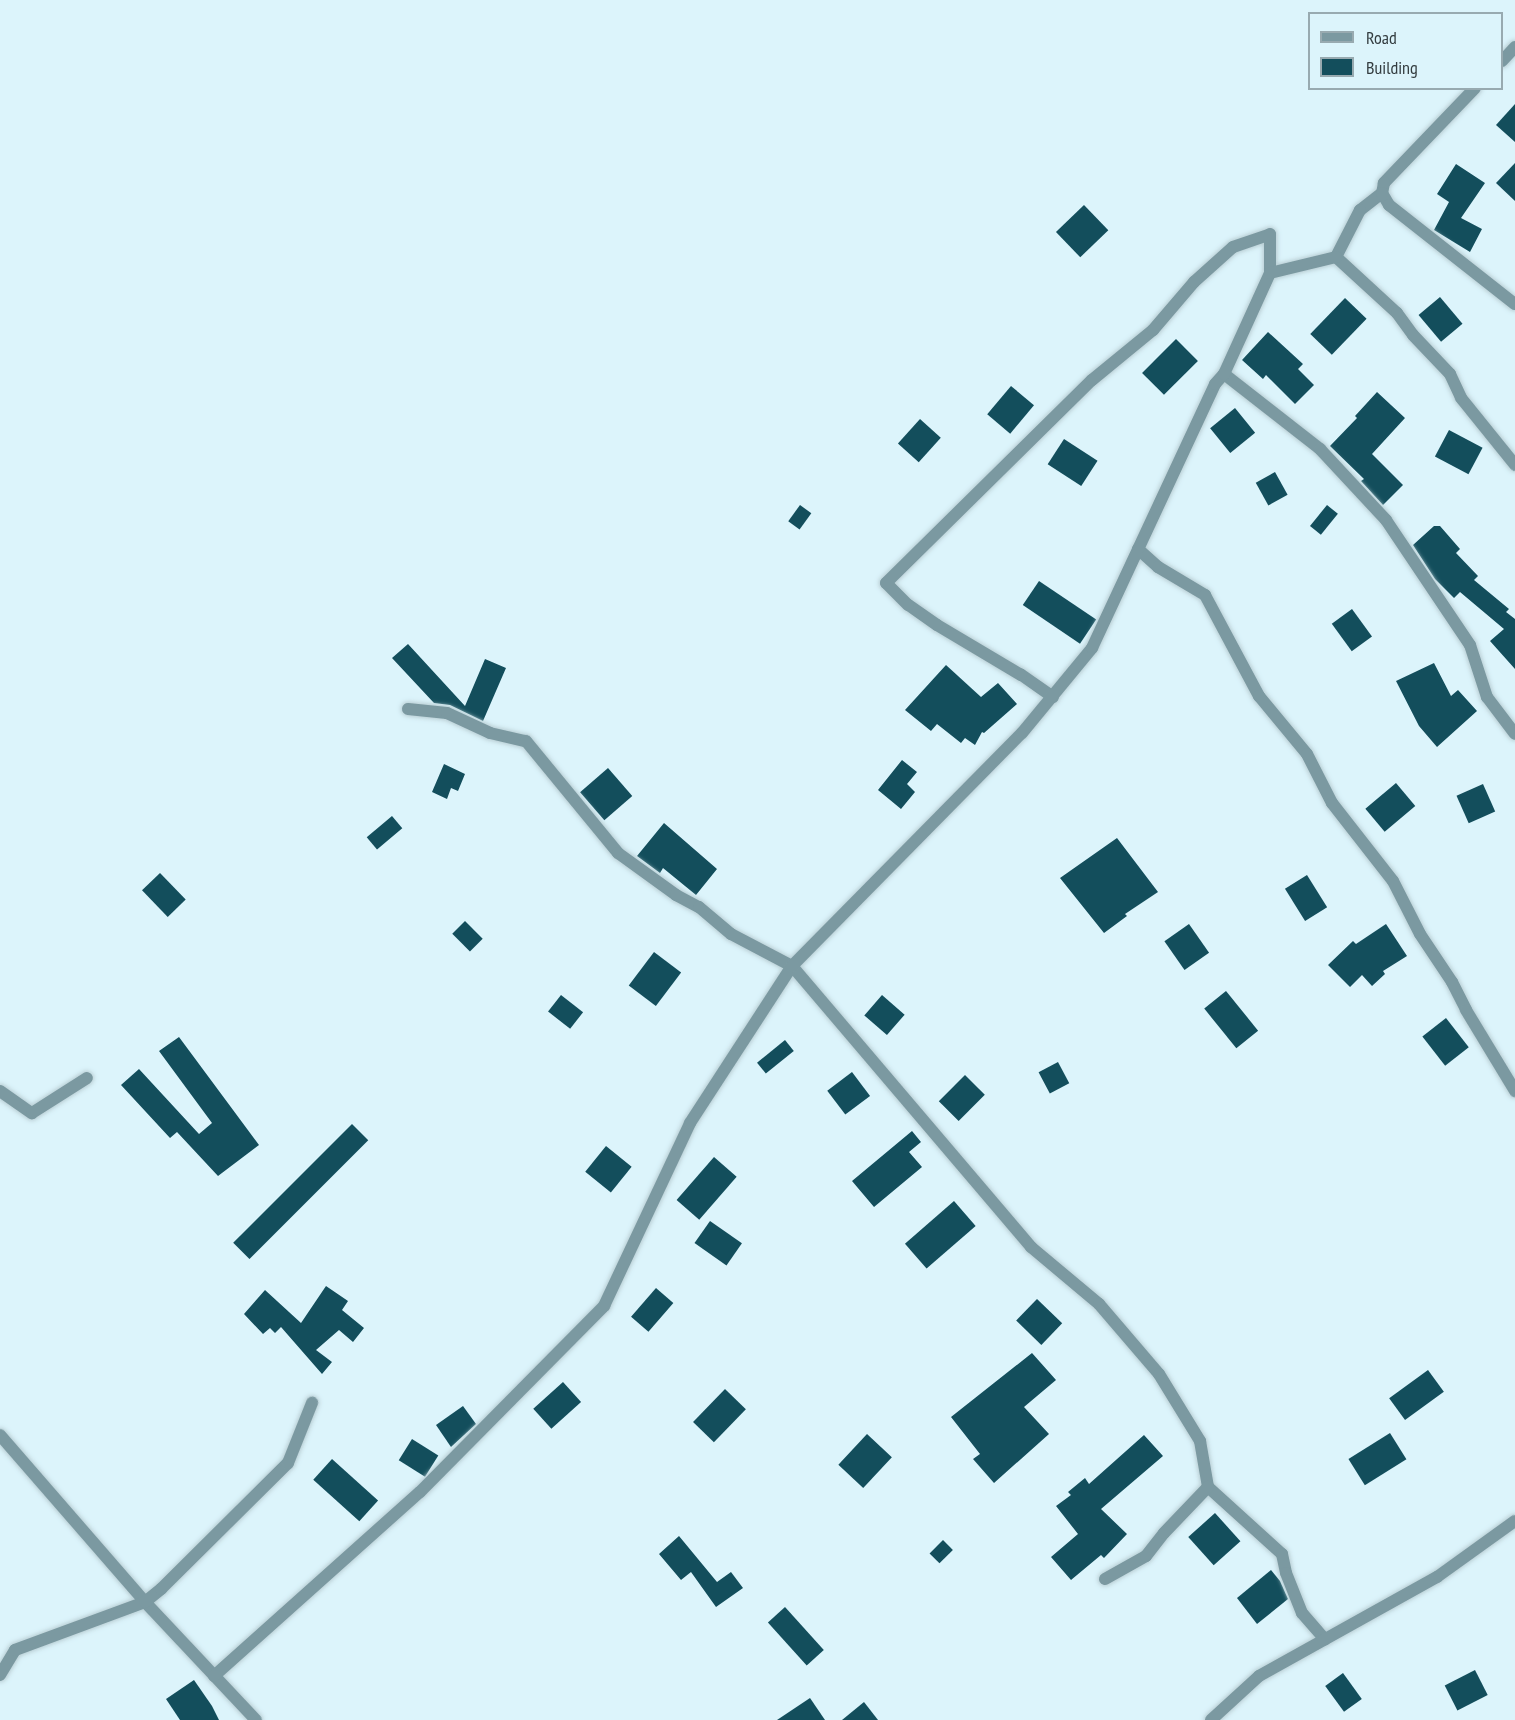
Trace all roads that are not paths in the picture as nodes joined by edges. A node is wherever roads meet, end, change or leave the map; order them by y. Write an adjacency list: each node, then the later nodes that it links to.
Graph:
1 (1515, 47): 2 (street)
2 (1503, 60)
3 (1473, 90): 4 (street)
4 (1382, 194): 5 (street); 7 (street)
5 (1336, 257): 6 (street); 9 (street)
6 (1270, 273): 8 (street); 11 (street)
7 (1515, 304)
8 (1224, 374): 10 (street); 13 (street)
9 (1515, 465)
10 (1138, 549): 11 (street); 16 (street)
11 (1053, 697): 14 (street)
12 (408, 709): 14 (street)
13 (1515, 734)
14 (792, 966): 20 (street); 26 (street)
15 (87, 1078): 17 (street)
16 (1515, 1090)
17 (0, 1091)
18 (312, 1403): 23 (street)
19 (0, 1436): 23 (street)
20 (1208, 1487): 22 (street); 24 (street)
21 (1515, 1521): 24 (street)
22 (1106, 1579)
23 (145, 1602): 25 (street); 26 (street)
24 (1325, 1639): 28 (street)
25 (0, 1674)
26 (214, 1676): 27 (street)
27 (256, 1720)
28 (1211, 1720)

